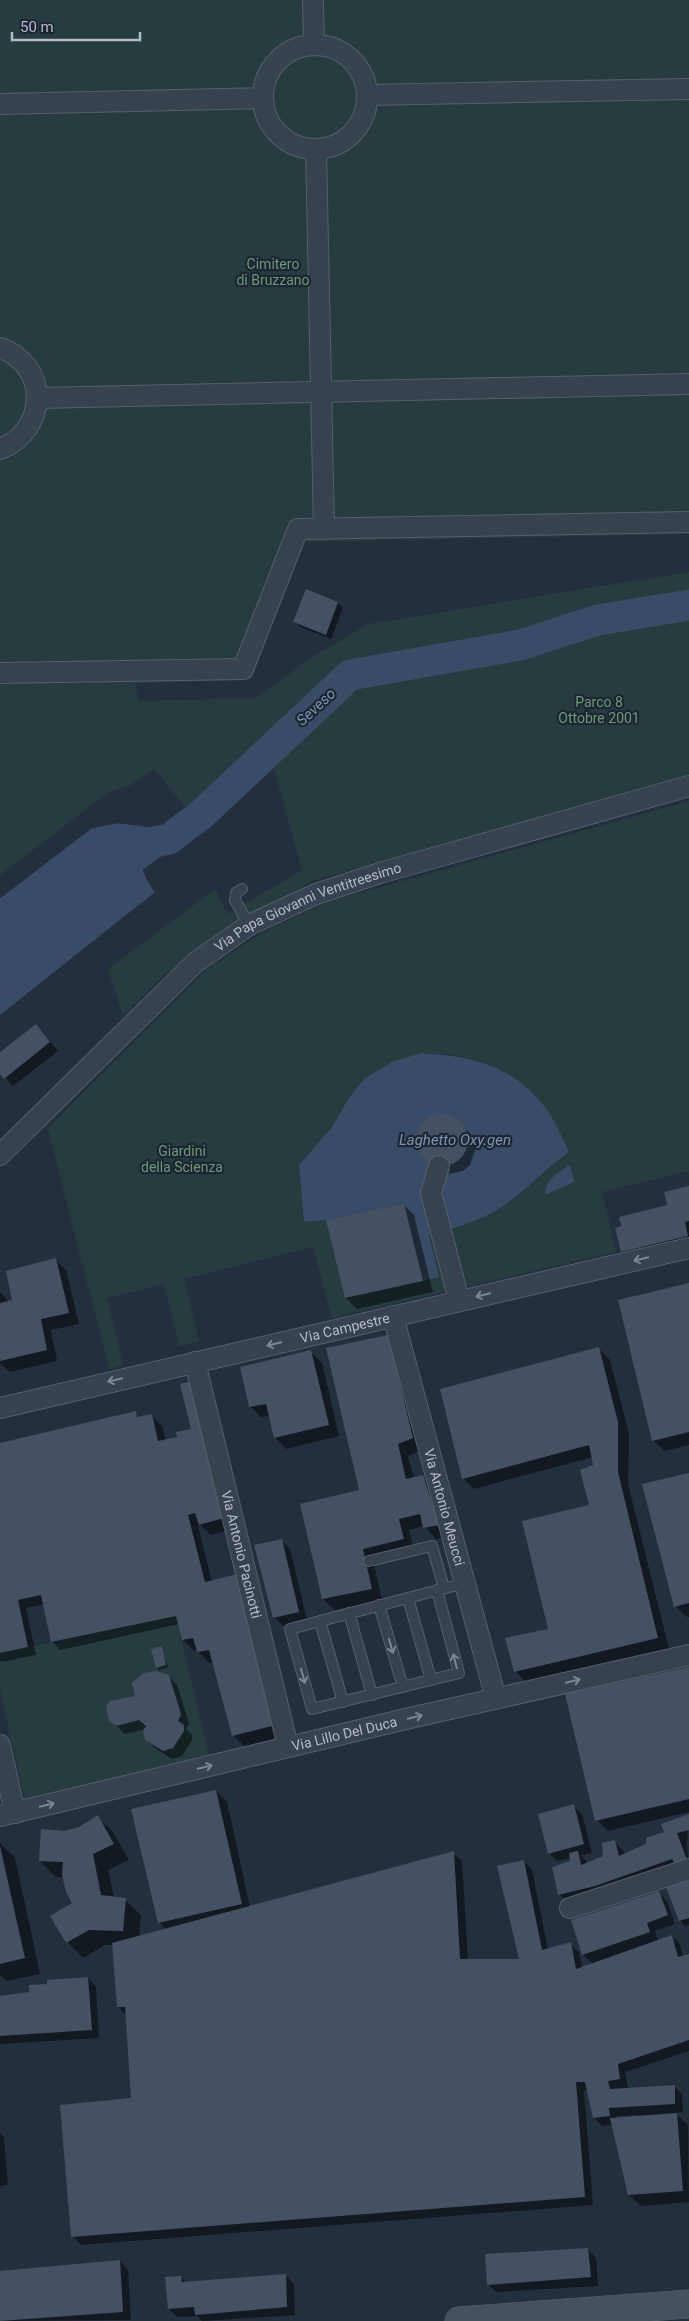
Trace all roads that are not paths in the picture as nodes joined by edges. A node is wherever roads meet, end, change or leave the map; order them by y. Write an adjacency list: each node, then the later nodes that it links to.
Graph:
1 (313, 0): 2 (street)
2 (314, 44): 4 (street); 5 (street)
3 (689, 89): 4 (street)
4 (367, 96): 7 (street)
5 (262, 98): 6 (street); 7 (street)
6 (0, 104)
7 (316, 149): 10 (street)
8 (0, 348): 11 (street)
9 (689, 384): 10 (street)
10 (321, 392): 11 (street); 14 (street)
11 (37, 398): 12 (street)
12 (0, 449)
13 (689, 522): 14 (street)
14 (324, 529): 15 (street)
15 (0, 673)
16 (689, 786): 18 (street, Via Papa Giovanni Ventitreesimo)
17 (242, 889): 18 (lane)
18 (249, 925): 19 (street, Via Papa Giovanni Ventitreesimo)
19 (0, 1155)
20 (439, 1166): 22 (street)
21 (689, 1248): 22 (street, Via Campestre, one-way to 22)
22 (459, 1300): 23 (street, Via Campestre)
23 (393, 1316): 24 (street, Via Campestre, one-way to 24); 27 (street, Via Antonio Meucci)
24 (195, 1362): 25 (street, Via Campestre, one-way to 25); 40 (street, Via Antonio Pacinotti)
25 (0, 1408)
26 (369, 1561): 28 (lane)
27 (465, 1583): 28 (lane); 37 (street, Via Antonio Meucci)
28 (441, 1589): 29 (lane); 34 (lane, one-way to 28)
29 (408, 1598): 30 (lane); 34 (lane)
30 (380, 1605): 31 (lane); 35 (lane, one-way to 35)
31 (349, 1613): 32 (lane); 36 (lane)
32 (320, 1621): 38 (lane); 38 (lane, one-way to 38)
33 (689, 1655): 37 (street, Via Lillo Del Duca, one-way to 33)
34 (431, 1680): 35 (lane)
35 (403, 1687): 36 (lane)
36 (372, 1694): 38 (lane)
37 (496, 1699): 40 (street, Via Lillo Del Duca, one-way to 37)
38 (343, 1702)
39 (0, 1745): 41 (street)
40 (288, 1748): 41 (street, Via Lillo Del Duca, one-way to 40)
41 (8, 1814)
42 (689, 1870): 43 (street)
43 (570, 1908)
44 (689, 2304): 45 (main road)
45 (488, 2320): 46 (main road)
46 (459, 2321)

